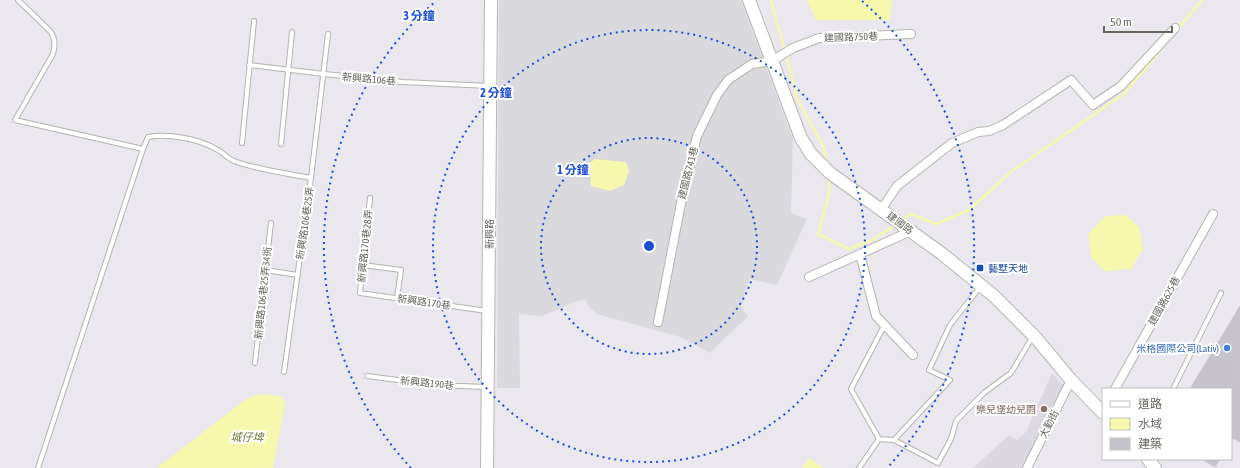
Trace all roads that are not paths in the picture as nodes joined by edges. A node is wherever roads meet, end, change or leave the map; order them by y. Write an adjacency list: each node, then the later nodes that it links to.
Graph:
1 (18, 0): 16 (lane)
2 (491, 0): 13 (street, 新興路)
3 (749, 0): 9 (street, 建國路)
4 (254, 21): 10 (lane)
5 (1175, 28): 19 (street)
6 (292, 32): 11 (lane)
7 (328, 34): 12 (lane, 新興路106巷25弄)
8 (911, 34): 9 (street, 建國路750巷)
9 (772, 61): 19 (street, 建國路); 33 (street, 建國路741巷)
10 (249, 65): 11 (lane, 新興路106巷); 14 (lane)
11 (288, 70): 12 (lane, 新興路106巷); 15 (lane)
12 (324, 74): 13 (lane, 新興路106巷); 17 (lane, 新興路106巷25弄)
13 (490, 86): 32 (street, 新興路)
14 (242, 143)
15 (280, 144)
16 (143, 149): 17 (lane); 48 (lane)
17 (312, 178): 26 (lane, 新興路106巷25弄)
18 (370, 198): 24 (lane, 新興路170巷28弄)
19 (882, 210): 22 (street, 建國路)
20 (1212, 214): 42 (street, 建國路625巷)
21 (271, 223): 25 (lane, 新興路106巷25弄34衖)
22 (903, 225): 23 (street); 28 (street, 建國路)
23 (860, 254): 27 (street); 34 (street)
24 (363, 265): 29 (lane, 新興路170巷28弄); 31 (lane)
25 (266, 270): 26 (lane); 37 (lane, 新興路106巷25弄34衖)
26 (298, 276): 38 (lane, 新興路106巷25弄)
27 (809, 277)
28 (982, 286): 35 (street, 建國路); 46 (lane)
29 (360, 293): 31 (lane, 新興路170巷)
30 (1221, 293): 43 (lane)
31 (397, 298): 32 (lane, 新興路170巷)
32 (489, 311): 41 (street, 新興路)
33 (658, 322)
34 (885, 324): 36 (street); 45 (lane)
35 (1033, 336): 40 (street, 建國路); 46 (lane)
36 (913, 355)
37 (255, 363)
38 (284, 372)
39 (367, 376): 41 (lane, 新興路190巷)
40 (1071, 380): 44 (street, 建國路); 51 (street, 大勤街)
41 (487, 387): 49 (street, 新興路)
42 (1116, 388)
43 (1174, 388)
44 (1102, 411)
45 (879, 439): 46 (lane); 50 (lane)
46 (894, 440)
47 (1149, 460): 52 (street)
48 (38, 468)
49 (487, 468)
50 (859, 468)
51 (1027, 468)
52 (1155, 468)

